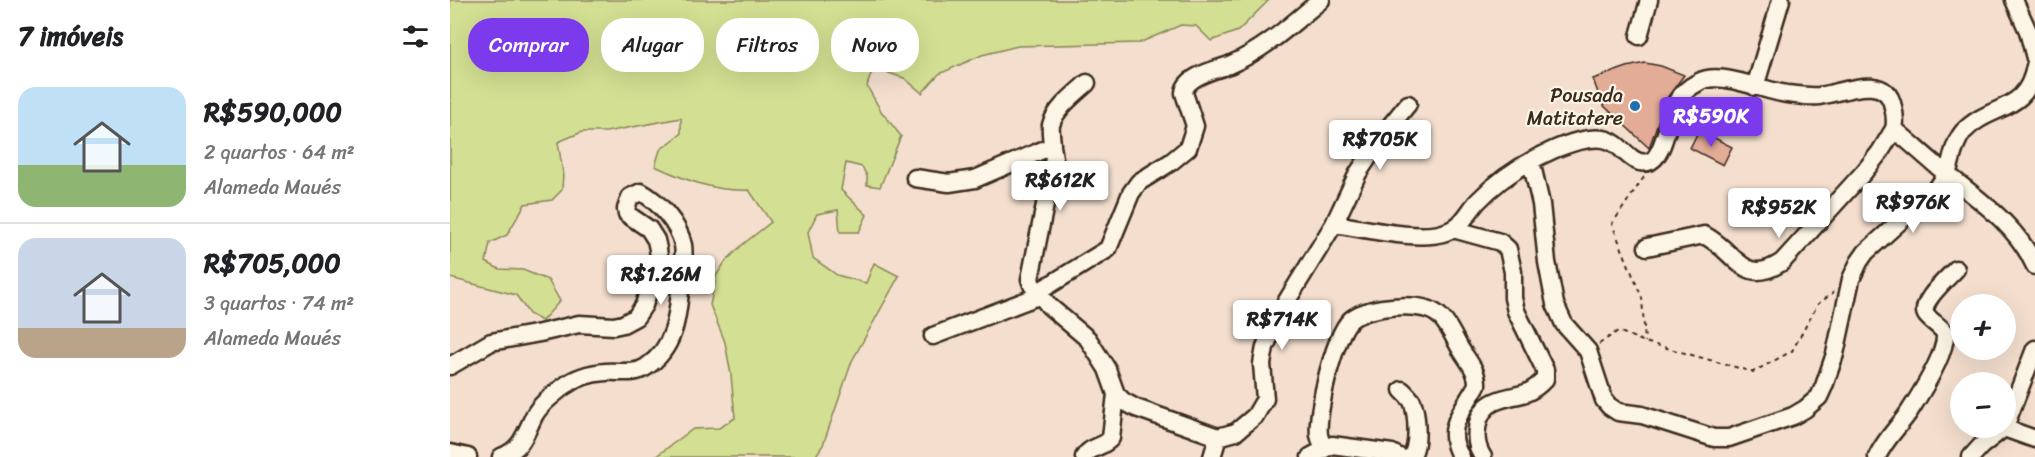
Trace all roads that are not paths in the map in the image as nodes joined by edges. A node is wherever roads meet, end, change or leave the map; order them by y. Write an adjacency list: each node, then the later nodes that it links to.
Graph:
1 (1321, 0): 21 (street)
2 (1649, 0): 5 (street)
3 (1781, 0): 9 (street)
4 (2014, 0): 6 (street)
5 (1639, 36)
6 (2035, 58)
7 (2035, 66): 14 (street)
8 (1087, 83): 12 (street)
9 (1755, 87): 11 (street); 13 (street)
10 (1408, 104): 16 (street)
11 (1894, 129): 14 (street); 18 (street)
12 (1052, 146): 15 (street); 21 (street)
13 (1531, 161): 14 (street); 17 (street)
14 (1947, 174): 19 (street)
15 (915, 178)
16 (1334, 224): 17 (street); 29 (street)
17 (1453, 229): 41 (street)
18 (1647, 247)
19 (2035, 266)
20 (1956, 269): 42 (street)
21 (1039, 293): 22 (street); 26 (street)
22 (933, 336)
23 (2035, 350): 27 (street)
24 (450, 366): 35 (street)
25 (1402, 390): 39 (street)
26 (1116, 394): 29 (street); 36 (street)
27 (2016, 397)
28 (2016, 432): 31 (street)
29 (1218, 437): 37 (street)
30 (1991, 438): 43 (street)
31 (2035, 439)
32 (450, 453): 34 (street)
33 (1317, 453): 38 (street); 40 (street)
34 (468, 457)
35 (501, 457)
36 (1084, 457)
37 (1212, 457)
38 (1399, 457)
39 (1410, 457)
40 (1461, 457)
41 (1483, 457)
42 (1877, 457)
43 (1971, 457)

